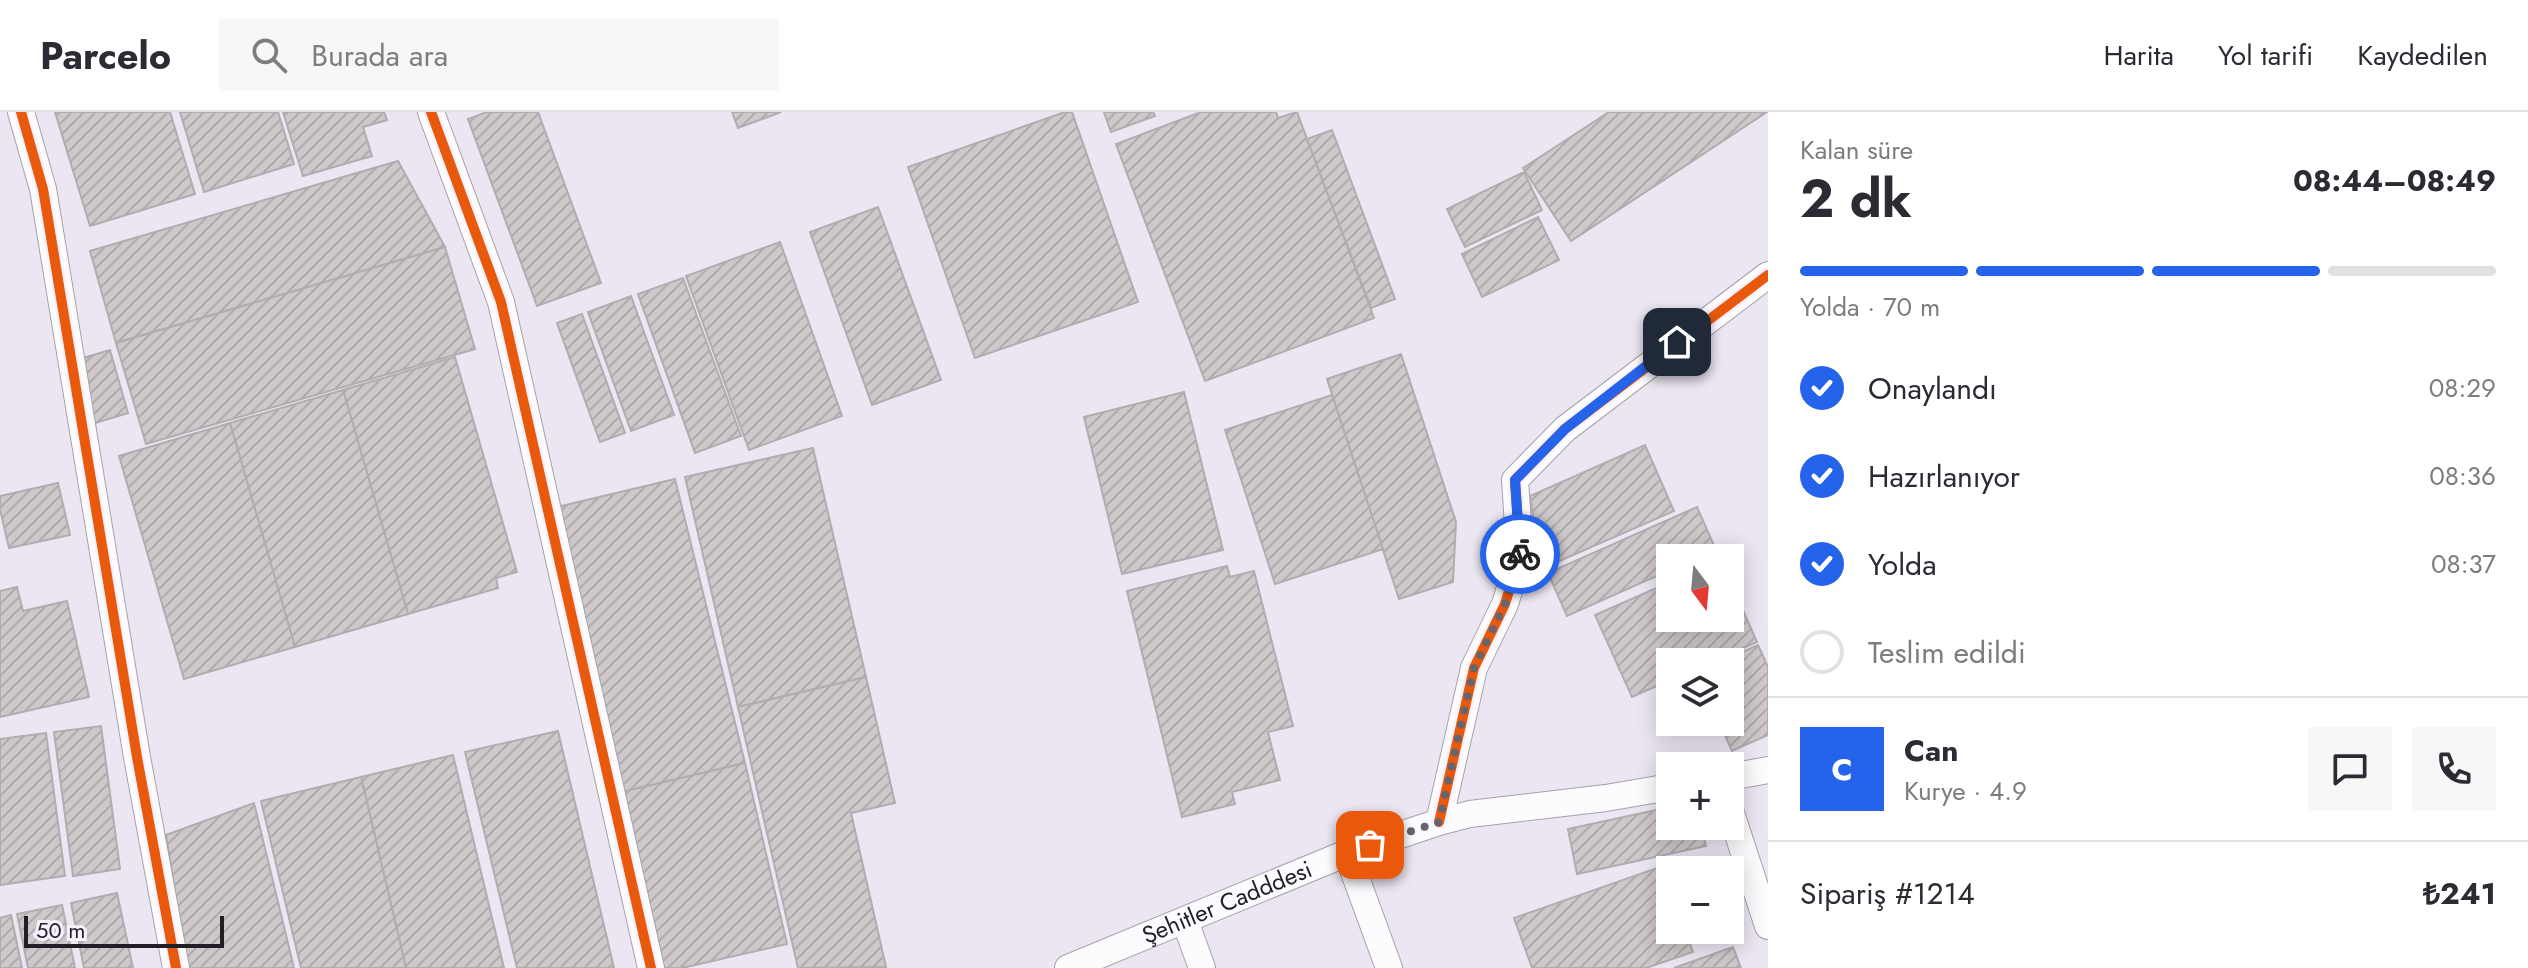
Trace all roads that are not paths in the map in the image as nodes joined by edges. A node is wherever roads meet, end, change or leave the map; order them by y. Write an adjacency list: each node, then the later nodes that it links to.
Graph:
1 (21, 112): 12 (street)
2 (431, 112): 13 (street)
3 (1768, 275): 7 (street)
4 (1768, 770): 5 (street)
5 (1744, 774)
6 (1656, 789): 7 (street, Şehitler Cadddesi)
7 (1439, 822): 9 (street, Şehitler Cadddesi)
8 (1740, 840): 11 (street)
9 (1347, 853): 10 (street, Şehitler Cadddesi); 16 (street)
10 (1185, 921): 14 (street, Şehitler Cadddesi); 15 (street)
11 (1768, 926)
12 (176, 968)
13 (651, 968)
14 (1068, 968)
15 (1202, 968)
16 (1389, 968)

